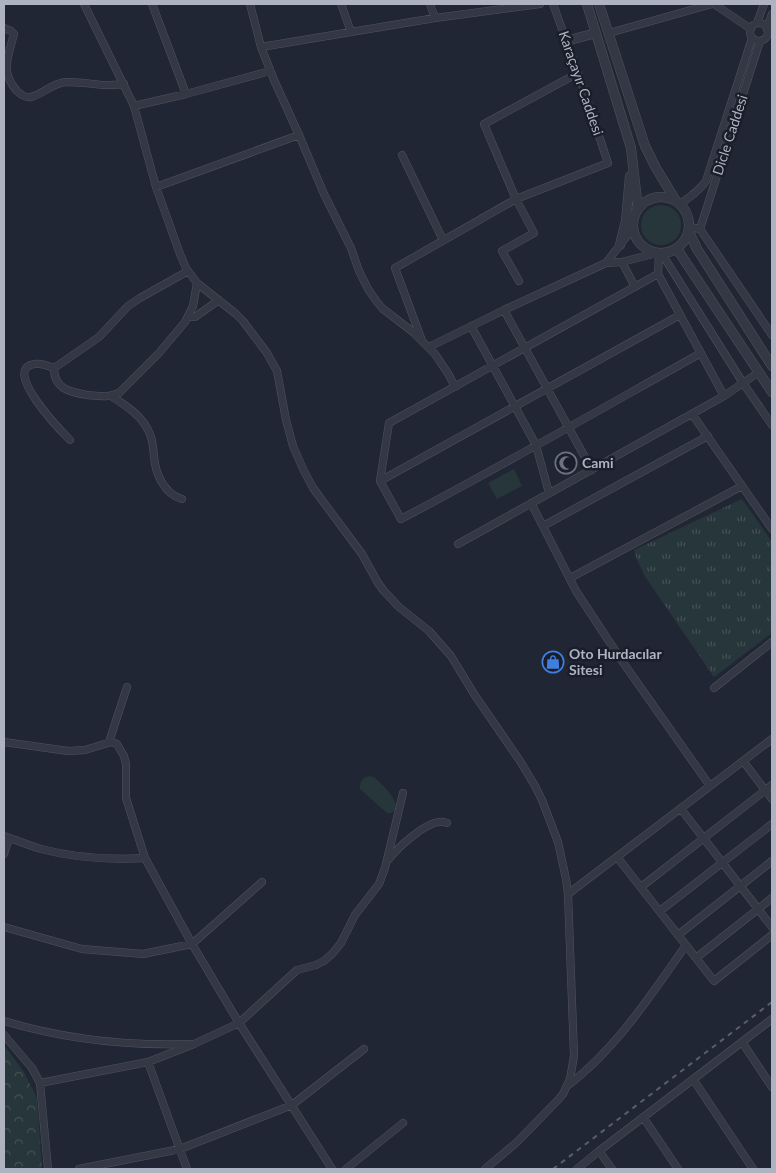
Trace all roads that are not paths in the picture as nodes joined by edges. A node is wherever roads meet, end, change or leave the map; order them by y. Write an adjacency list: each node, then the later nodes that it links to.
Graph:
1 (84, 4): 27 (street)
2 (152, 4): 28 (street)
3 (250, 4): 24 (street)
4 (341, 4): 17 (street)
5 (430, 4): 13 (street)
6 (540, 4): 13 (street)
7 (553, 4): 22 (street, Karaçayır Caddesi)
8 (587, 4): 18 (street)
9 (599, 4): 19 (street)
10 (713, 4): 16 (street); 19 (street)
11 (764, 4): 14 (street)
12 (772, 14): 20 (street)
13 (435, 18): 17 (street)
14 (757, 23): 16 (street); 20 (street)
15 (4, 28): 27 (street)
16 (751, 29): 21 (street)
17 (351, 32): 24 (street)
18 (596, 33): 22 (street); 31 (street)
19 (609, 33): 35 (street)
20 (769, 33): 23 (street)
21 (752, 38): 23 (street); 35 (street, Dicle Caddesi)
22 (566, 40): 26 (street, Karaçayır Caddesi)
23 (760, 40): 38 (street, Dicle Caddesi)
24 (261, 47): 25 (street)
25 (270, 71): 28 (street); 30 (street)
26 (578, 73): 34 (street); 34 (street, Karaçayır Caddesi)
27 (124, 84): 29 (street)
28 (186, 94): 29 (street)
29 (134, 106): 33 (street)
30 (299, 135): 33 (street); 57 (street)
31 (631, 148): 36 (street); 41 (street)
32 (402, 155): 40 (street)
33 (156, 187): 46 (street)
34 (516, 199): 40 (street); 48 (street)
35 (678, 202): 36 (street); 39 (street)
36 (638, 208): 37 (street)
37 (633, 228): 41 (street); 43 (street)
38 (700, 228): 39 (street); 56 (street)
39 (689, 230): 42 (street); 61 (street)
40 (443, 240): 57 (street)
41 (620, 245): 45 (street)
42 (677, 249): 43 (street); 64 (street)
43 (659, 254): 44 (street); 47 (street); 65 (street)
44 (622, 262): 45 (street); 50 (street)
45 (606, 264): 52 (street)
46 (188, 271): 49 (street); 63 (street)
47 (658, 274): 50 (street); 53 (street)
48 (519, 281)
49 (197, 283): 51 (street); 54 (street)
50 (635, 287): 59 (street)
51 (219, 300): 54 (street); 114 (street)
52 (504, 310): 55 (street); 59 (street)
53 (680, 314): 60 (street); 67 (street)
54 (188, 317): 69 (street)
55 (471, 326): 58 (street); 62 (street)
56 (772, 335)
57 (421, 338): 58 (street)
58 (429, 347): 66 (street)
59 (525, 348): 62 (street); 67 (street)
60 (701, 353): 70 (street); 74 (street)
61 (772, 364)
62 (493, 366): 66 (street); 71 (street)
63 (54, 368): 69 (street); 76 (street)
64 (759, 372): 65 (street); 68 (street)
65 (743, 383): 70 (street); 73 (street)
66 (454, 387): 79 (street)
67 (547, 388): 71 (street); 74 (street)
68 (772, 392)
69 (111, 396): 82 (street)
70 (724, 396): 72 (street)
71 (515, 406): 77 (street); 79 (street)
72 (692, 414): 75 (street); 78 (street)
73 (772, 425)
74 (568, 427): 77 (street); 78 (street)
75 (708, 436): 80 (street); 84 (street)
76 (70, 440)
77 (536, 445): 79 (street); 81 (street)
78 (592, 470): 81 (street)
79 (380, 481)
80 (742, 486): 85 (street); 87 (street)
81 (549, 493): 83 (street)
82 (182, 499)
83 (532, 503): 84 (street); 86 (street)
84 (543, 526): 87 (street)
85 (772, 529)
86 (458, 544)
87 (570, 578): 96 (street)
88 (772, 642): 90 (street)
89 (127, 688): 93 (street)
90 (714, 688)
91 (772, 739): 94 (street)
92 (4, 742): 93 (street)
93 (109, 742): 107 (street)
94 (743, 761): 96 (street); 97 (street)
95 (772, 785): 97 (street)
96 (710, 786): 100 (street)
97 (766, 790): 99 (street); 104 (street)
98 (403, 793): 109 (street)
99 (772, 798)
100 (681, 809): 104 (street); 106 (street)
101 (447, 823): 109 (street)
102 (772, 824): 110 (street)
103 (6, 837): 105 (street); 107 (street)
104 (704, 838): 110 (street); 113 (street)
105 (4, 854)
106 (618, 857): 113 (street); 114 (street)
107 (145, 858): 122 (street)
108 (772, 861): 112 (street)
109 (386, 862): 127 (street)
110 (722, 862): 112 (street); 117 (street)
111 (262, 882): 122 (street)
112 (740, 886): 116 (street); 120 (street)
113 (641, 887): 117 (street)
114 (568, 894): 135 (street)
115 (772, 898): 116 (street)
116 (758, 909): 119 (street); 124 (street)
117 (660, 911): 120 (street)
118 (4, 927): 122 (street)
119 (772, 927)
120 (678, 935): 123 (street)
121 (772, 936): 124 (street)
122 (192, 944): 127 (street)
123 (686, 945): 124 (street); 135 (street)
124 (696, 958)
125 (772, 1019): 129 (street)
126 (4, 1021): 130 (street)
127 (240, 1023): 130 (street); 137 (street)
128 (4, 1035): 134 (street)
129 (742, 1042): 133 (street); 136 (street)
130 (194, 1044): 132 (street)
131 (364, 1049): 137 (street)
132 (148, 1062): 134 (street); 140 (street)
133 (693, 1079): 138 (street); 151 (street)
134 (40, 1083): 142 (street)
135 (567, 1086): 147 (street)
136 (772, 1087)
137 (292, 1105): 140 (street); 145 (street)
138 (643, 1117): 141 (street); 150 (street)
139 (404, 1123): 146 (street)
140 (180, 1149): 143 (street); 144 (street)
141 (599, 1151): 148 (street); 149 (street)
142 (48, 1169)
143 (79, 1169)
144 (187, 1169)
145 (332, 1169)
146 (346, 1169)
147 (485, 1169)
148 (577, 1169)
149 (612, 1169)
150 (678, 1169)
151 (753, 1169)

